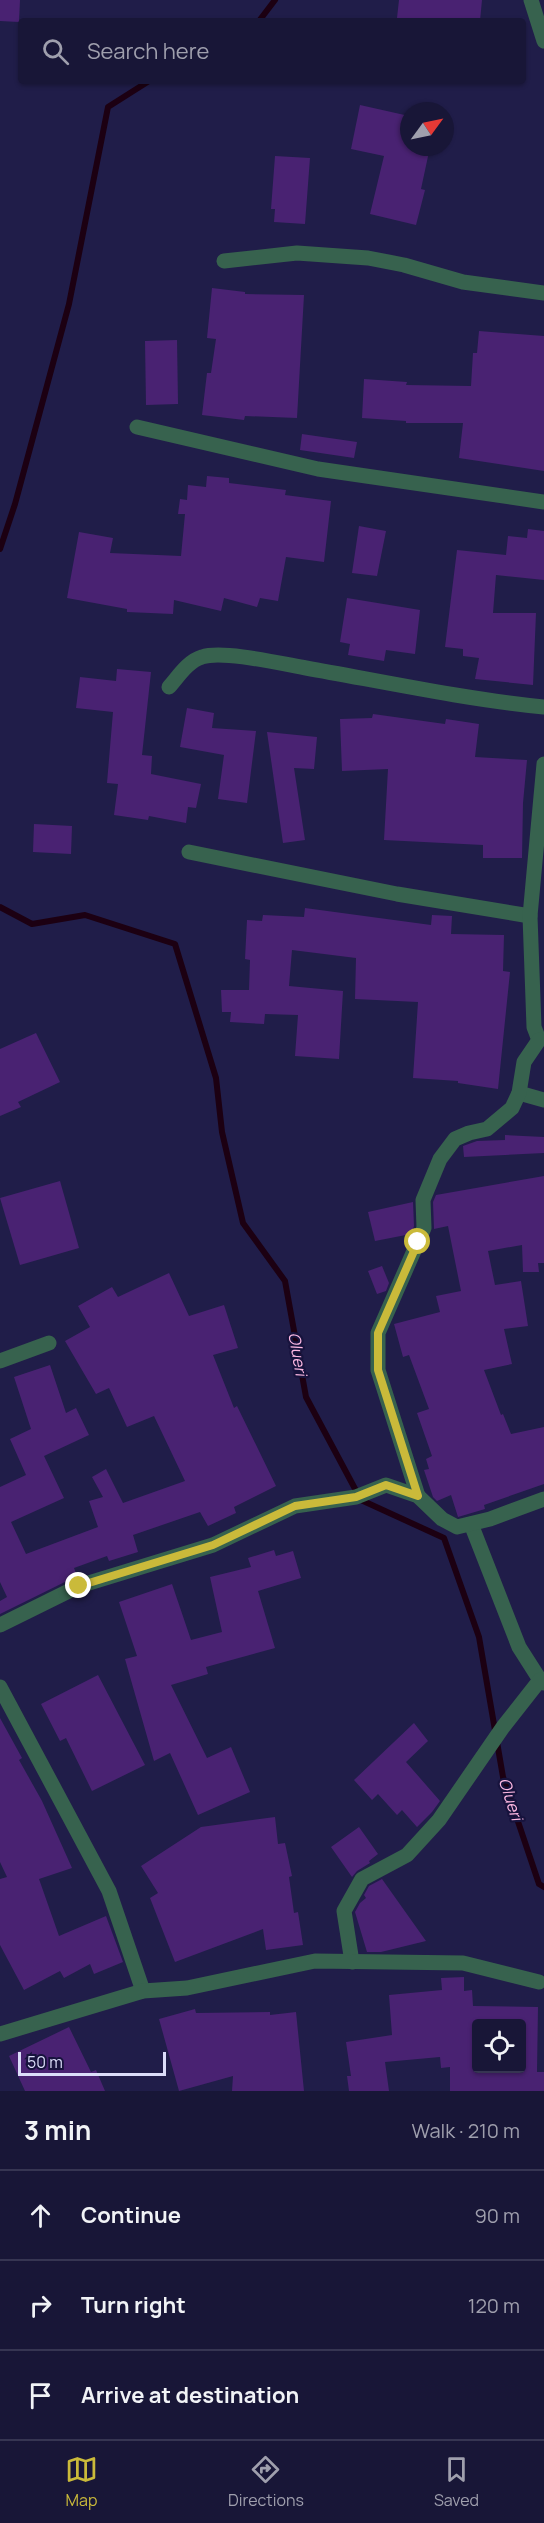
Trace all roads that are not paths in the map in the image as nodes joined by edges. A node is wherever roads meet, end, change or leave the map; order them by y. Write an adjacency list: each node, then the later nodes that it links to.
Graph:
1 (531, 0): 2 (street)
2 (544, 41)
3 (224, 261): 4 (street)
4 (544, 293)
5 (137, 428): 6 (street)
6 (544, 502)
7 (169, 687): 8 (street)
8 (544, 707)
9 (544, 764): 11 (street)
10 (189, 852): 11 (street)
11 (530, 916): 12 (street)
12 (542, 1040): 13 (street)
13 (519, 1093): 14 (street); 17 (street)
14 (544, 1100)
15 (49, 1343): 16 (street)
16 (0, 1361)
17 (418, 1496): 19 (street); 20 (street)
18 (544, 1499): 19 (street)
19 (471, 1524): 21 (street)
20 (0, 1625)
21 (542, 1681): 23 (street)
22 (0, 1687): 25 (street)
23 (352, 1962): 24 (street); 25 (street)
24 (539, 1982)
25 (143, 1991): 26 (street)
26 (0, 2034)

